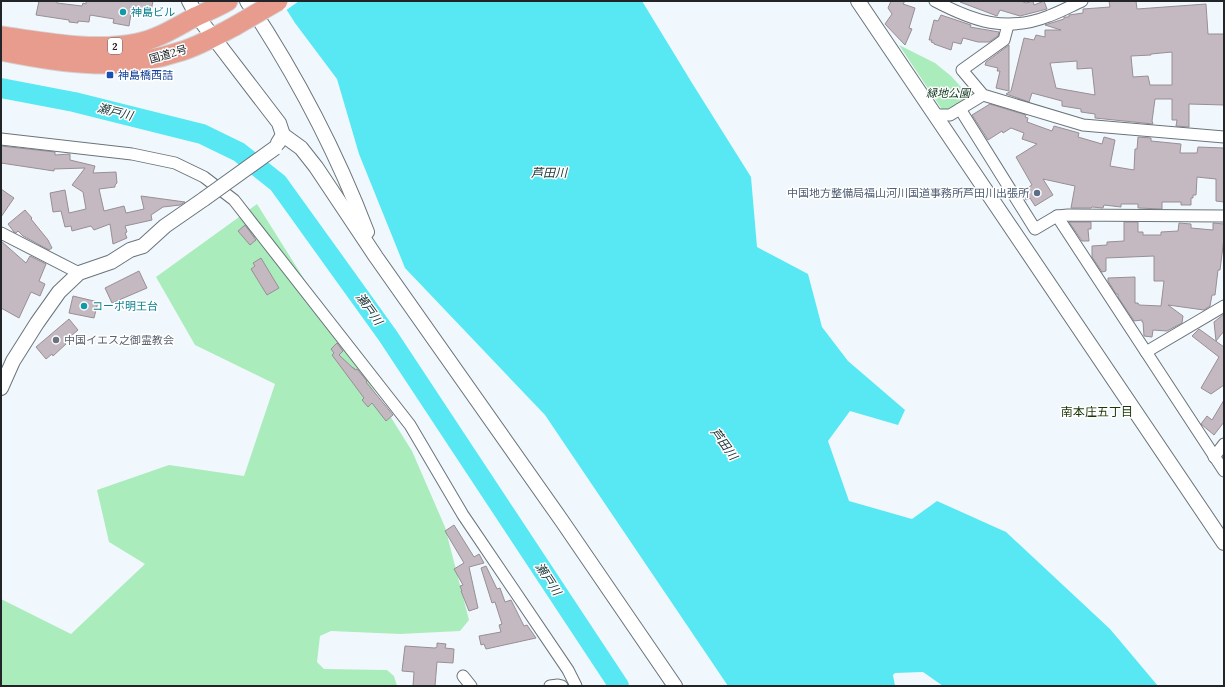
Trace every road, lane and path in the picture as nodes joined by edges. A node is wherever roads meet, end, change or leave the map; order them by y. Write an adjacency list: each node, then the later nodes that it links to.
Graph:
1 (247, 1): 19 (street)
2 (278, 1): 10 (highway, 国道2号 / 2, bridge)
3 (858, 1): 14 (street)
4 (934, 1): 8 (street)
5 (1082, 1): 8 (street)
6 (224, 3): 7 (highway, 国道2号 / 2)
7 (193, 9): 9 (highway, 国道2号 / 2); 10 (street)
8 (1008, 25): 12 (street)
9 (1, 36)
10 (213, 38): 11 (highway, 国道2号 / 2); 15 (street)
11 (1, 51)
12 (983, 95): 13 (street); 16 (street)
13 (960, 109): 14 (street); 20 (street)
14 (936, 115): 31 (street)
15 (283, 135): 18 (street); 24 (street, bridge)
16 (1224, 136)
17 (1, 139): 36 (street)
18 (324, 179): 19 (street); 23 (street)
19 (348, 187): 23 (street)
20 (1057, 216): 21 (street); 26 (street)
21 (1224, 216)
22 (1, 233): 24 (street)
23 (376, 257): 37 (street)
24 (79, 273): 27 (street)
25 (1224, 306): 26 (street)
26 (1146, 352): 29 (street)
27 (1, 388)
28 (1224, 444): 29 (street)
29 (1214, 457): 30 (street)
30 (1224, 471)
31 (1224, 543)
32 (463, 676): 33 (street)
33 (471, 686)
34 (550, 686): 35 (street)
35 (562, 686)
36 (576, 686)
37 (675, 686)

